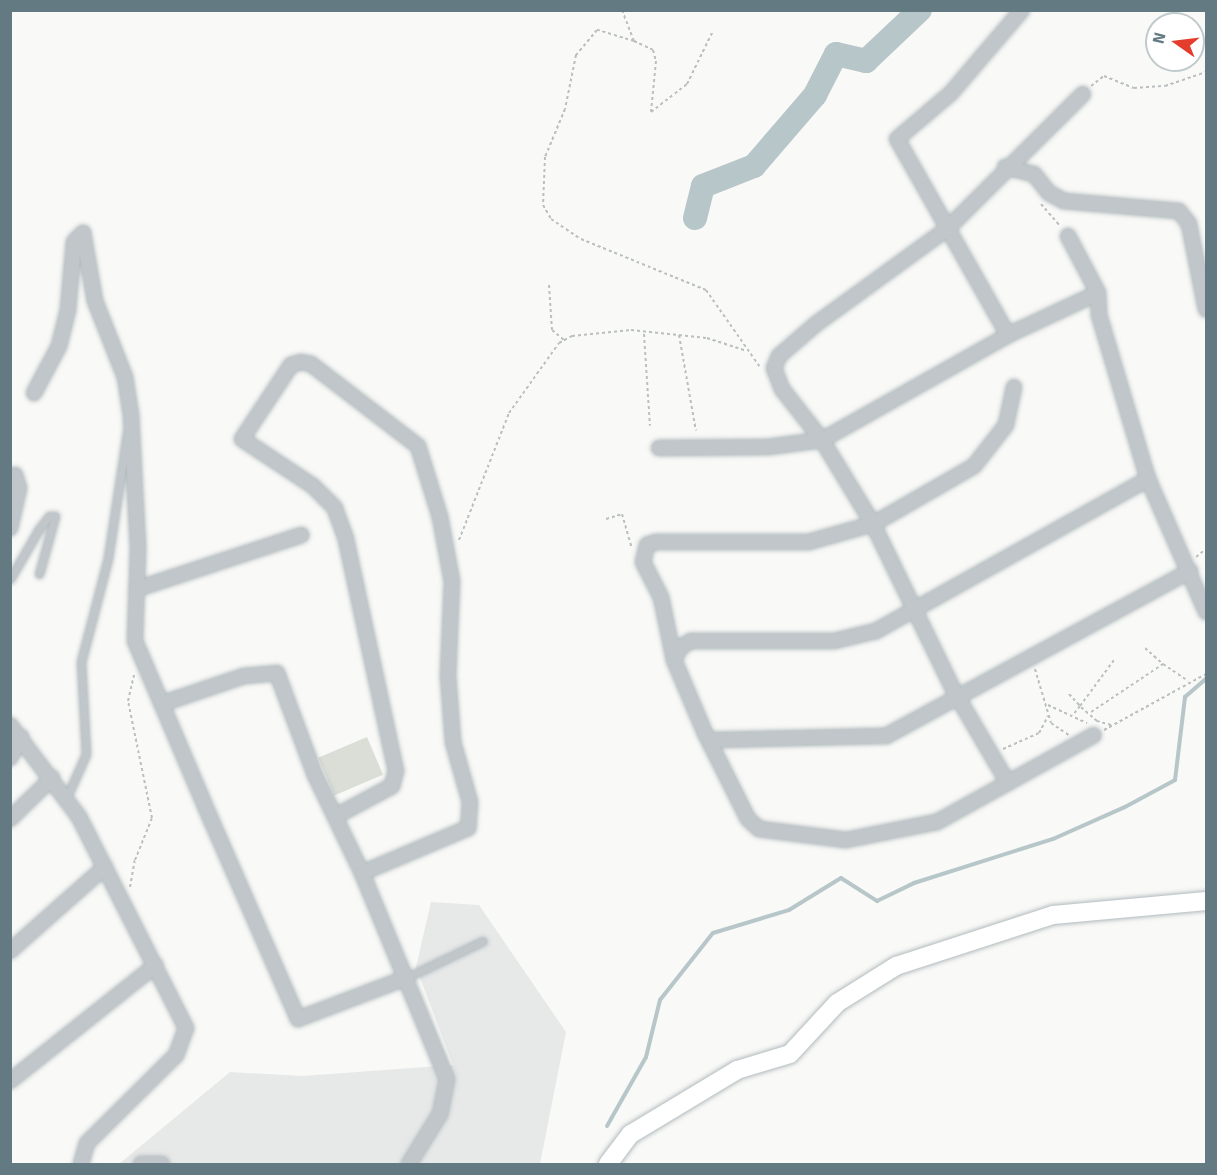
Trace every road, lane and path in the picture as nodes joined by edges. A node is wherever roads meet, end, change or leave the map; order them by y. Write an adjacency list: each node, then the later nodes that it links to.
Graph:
1 (622, 10): 4 (path)
2 (1023, 10): 8 (street)
3 (713, 32): 4 (path)
4 (634, 41): 17 (path)
5 (1206, 72): 6 (path)
6 (1083, 94): 7 (street)
7 (1005, 167): 8 (street); 12 (street)
8 (948, 228): 15 (street); 18 (street)
9 (1068, 236): 11 (street)
10 (549, 285): 16 (path)
11 (1098, 293): 15 (street); 27 (street)
12 (1206, 309)
13 (644, 332): 14 (path); 16 (path); 22 (path)
14 (679, 335): 17 (path); 23 (path)
15 (1008, 336): 24 (street)
16 (564, 340): 32 (path)
17 (747, 351): 18 (path)
18 (775, 376): 24 (street)
19 (1014, 387): 29 (street)
20 (34, 393): 21 (street)
21 (131, 414): 37 (street); 66 (lane)
22 (650, 426)
23 (696, 431)
24 (822, 440): 25 (street); 29 (street)
25 (659, 448)
26 (10, 477): 30 (street)
27 (1148, 479): 34 (street); 38 (street)
28 (606, 519): 33 (path)
29 (873, 524): 33 (street); 38 (street)
30 (10, 528)
31 (301, 535): 37 (street)
32 (458, 548)
33 (643, 562): 41 (street)
34 (1190, 571): 39 (street); 42 (street)
35 (39, 574): 36 (lane)
36 (10, 579)
37 (137, 589): 44 (street)
38 (915, 611): 41 (street); 49 (street)
39 (1206, 612)
40 (1144, 648): 45 (path)
41 (675, 660): 60 (street)
42 (1029, 660): 49 (street); 51 (path)
43 (1114, 660): 52 (path)
44 (143, 661): 50 (street); 72 (path)
45 (1163, 664): 47 (path); 53 (path)
46 (1206, 674): 47 (path)
47 (1188, 681): 56 (path)
48 (1069, 694): 52 (path)
49 (962, 698): 60 (street); 61 (street)
50 (164, 703): 67 (street); 76 (street)
51 (1048, 705): 54 (path); 55 (path)
52 (1080, 706): 53 (path); 55 (path)
53 (1091, 712): 56 (path)
54 (1048, 714): 61 (path); 62 (path)
55 (1072, 715): 58 (path)
56 (1111, 724): 58 (path)
57 (10, 725): 59 (street)
58 (1094, 735): 62 (street)
59 (21, 738): 63 (street); 64 (street)
60 (710, 740): 65 (street)
61 (986, 741): 65 (street)
62 (1075, 746): 65 (street)
63 (10, 758)
64 (52, 778): 66 (street); 68 (street)
65 (1008, 783)
66 (66, 800): 69 (street)
67 (336, 816): 70 (street); 70 (street)
68 (10, 819)
69 (105, 867): 72 (street); 74 (street)
70 (362, 873): 76 (street)
71 (1206, 902): 82 (street)
72 (126, 907): 75 (street)
73 (483, 940): 76 (lane)
74 (10, 951)
75 (156, 965): 77 (street); 78 (street)
76 (406, 978): 81 (street)
77 (10, 1081)
78 (81, 1164)
79 (141, 1164): 80 (street)
80 (162, 1164)
81 (409, 1164)
82 (608, 1164)

